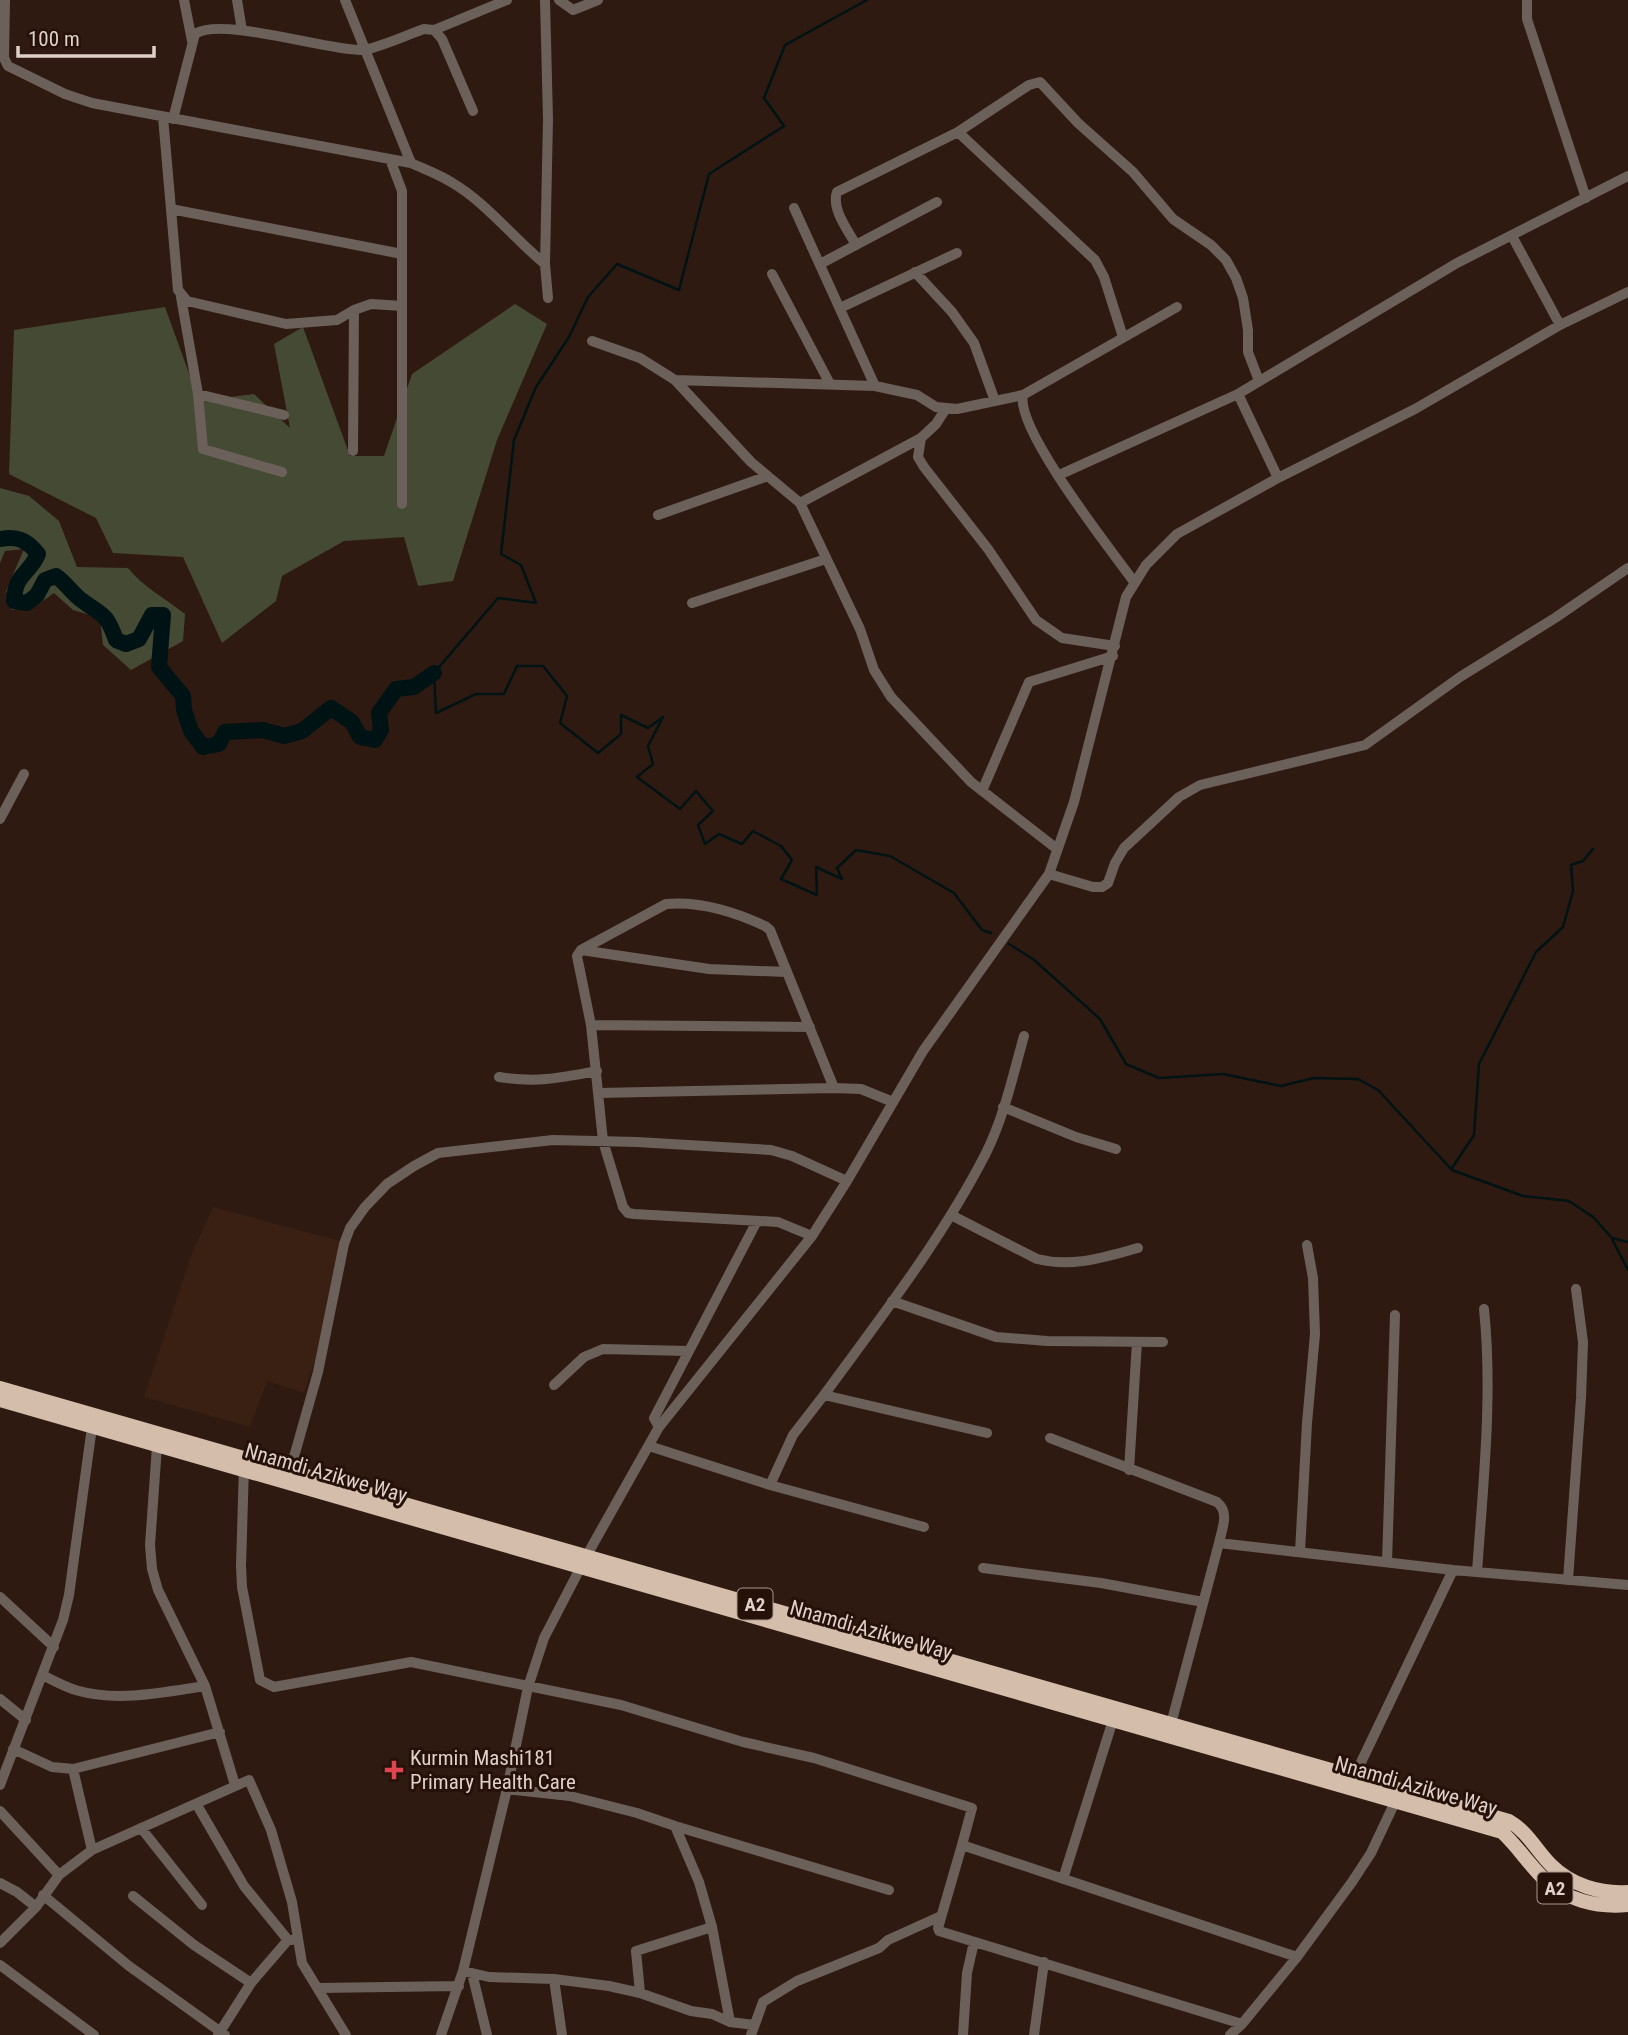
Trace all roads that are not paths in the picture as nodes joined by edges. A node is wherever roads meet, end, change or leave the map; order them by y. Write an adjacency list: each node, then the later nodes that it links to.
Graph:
1 (5, 0): 14 (street)
2 (184, 0): 12 (street)
3 (237, 0): 10 (street)
4 (345, 0): 13 (street)
5 (507, 0): 11 (street)
6 (545, 0): 29 (street)
7 (559, 0): 8 (street)
8 (598, 0)
9 (1527, 0): 21 (street)
10 (242, 30): 12 (street); 13 (street)
11 (434, 30): 13 (street); 15 (street)
12 (193, 44): 16 (street)
13 (363, 50): 19 (street)
14 (4, 66): 16 (street)
15 (473, 111)
16 (168, 118): 18 (street); 24 (street)
17 (958, 132): 26 (street); 41 (street); 44 (street)
18 (390, 159): 19 (street); 28 (street)
19 (411, 163): 29 (street)
20 (1628, 176): 21 (street)
21 (1586, 198): 25 (street)
22 (937, 202): 26 (street)
23 (794, 208): 30 (street)
24 (171, 209): 28 (street); 34 (street)
25 (1512, 236): 40 (street); 44 (street)
26 (856, 245): 30 (street)
27 (957, 253): 31 (street)
28 (402, 254): 36 (street)
29 (545, 264): 35 (street)
30 (820, 264): 38 (street)
31 (915, 272): 38 (street); 50 (street)
32 (772, 274): 45 (street)
33 (1628, 292): 40 (street)
34 (181, 296): 39 (street); 47 (street)
35 (548, 298)
36 (402, 306): 39 (street); 60 (street)
37 (1177, 307): 41 (street)
38 (840, 308): 46 (street)
39 (354, 310): 54 (street)
40 (1560, 325): 58 (street)
41 (1124, 337): 49 (street)
42 (592, 341): 43 (street)
43 (675, 380): 45 (street); 57 (street)
44 (1259, 381): 48 (street)
45 (830, 384): 46 (street)
46 (876, 386): 51 (street)
47 (198, 394): 52 (street); 55 (street)
48 (1238, 394): 56 (street); 58 (street)
49 (1023, 395): 50 (street); 56 (street)
50 (995, 401): 51 (street)
51 (945, 410): 53 (street)
52 (284, 415)
53 (921, 438): 59 (street); 66 (street)
54 (353, 451)
55 (282, 472)
56 (1059, 475): 64 (street)
57 (768, 476): 59 (street); 61 (street)
58 (1278, 478): 64 (street)
59 (800, 503): 62 (street)
60 (402, 504)
61 (658, 515)
62 (827, 559): 65 (street); 68 (street)
63 (1628, 568): 71 (street)
64 (1135, 583): 66 (street)
65 (692, 603)
66 (1114, 651): 68 (street); 70 (street)
67 (24, 774): 69 (street)
68 (982, 791): 70 (street)
69 (0, 819)
70 (1057, 849): 71 (street)
71 (1049, 874): 81 (street)
72 (581, 950): 73 (street); 73 (street); 74 (street)
73 (786, 972): 75 (street)
74 (591, 1025): 75 (street); 77 (street)
75 (810, 1027): 79 (street)
76 (1024, 1036): 82 (street)
77 (597, 1071): 78 (street); 80 (street)
78 (499, 1077)
79 (834, 1088): 80 (street); 81 (street)
80 (599, 1093): 83 (street)
81 (893, 1102): 85 (street)
82 (1003, 1107): 84 (street); 86 (street)
83 (603, 1141): 85 (street); 87 (street); 110 (street)
84 (1116, 1149)
85 (847, 1181): 88 (street)
86 (951, 1215): 90 (street); 92 (street)
87 (757, 1221): 88 (street); 97 (street)
88 (812, 1236): 103 (street)
89 (1307, 1245): 114 (street)
90 (1138, 1248)
91 (1576, 1289): 120 (street)
92 (892, 1301): 95 (street); 100 (street)
93 (1484, 1309): 119 (street)
94 (1395, 1315): 116 (street)
95 (1137, 1342): 96 (street); 109 (street)
96 (1163, 1342)
97 (688, 1351): 98 (street); 103 (street)
98 (554, 1385)
99 (0, 1388): 108 (highway, Nnamdi Azikwe Way / A2)
100 (824, 1395): 104 (street); 111 (street)
101 (0, 1400): 102 (highway, Nnamdi Azikwe Way / A2)
102 (92, 1427): 106 (highway, Nnamdi Azikwe Way / A2); 124 (street)
103 (659, 1427): 107 (street)
104 (987, 1433)
105 (1050, 1438): 109 (street)
106 (157, 1446): 108 (highway, Nnamdi Azikwe Way / A2); 126 (street)
107 (649, 1446): 111 (street); 115 (street)
108 (245, 1465): 110 (highway, Nnamdi Azikwe Way / A2); 115 (highway, Nnamdi Azikwe Way / A2); 127 (street)
109 (1129, 1470): 113 (street)
110 (290, 1471): 115 (highway, Nnamdi Azikwe Way / A2)
111 (770, 1485): 112 (street)
112 (924, 1527)
113 (1219, 1542): 114 (street); 123 (street)
114 (1300, 1552): 116 (street)
115 (584, 1562): 127 (street); 130 (highway, Nnamdi Azikwe Way / A2); 131 (highway, Nnamdi Azikwe Way / A2)
116 (1387, 1562): 118 (street)
117 (983, 1568): 123 (street)
118 (1453, 1570): 119 (street); 135 (street)
119 (1477, 1572): 120 (street)
120 (1569, 1580): 121 (street)
121 (1628, 1586)
122 (0, 1597): 124 (street)
123 (1203, 1602): 131 (street)
124 (54, 1647): 125 (street)
125 (44, 1675): 126 (street); 129 (street)
126 (205, 1686): 132 (street)
127 (528, 1687): 138 (street); 144 (street)
128 (0, 1699): 129 (street)
129 (26, 1720): 133 (street)
130 (1113, 1720): 139 (highway, Nnamdi Azikwe Way / A2); 147 (street)
131 (1171, 1724): 135 (highway, Nnamdi Azikwe Way / A2)
132 (220, 1732): 134 (street); 137 (street)
133 (13, 1749): 134 (street); 136 (street)
134 (73, 1769): 145 (street)
135 (1354, 1777): 150 (highway, Nnamdi Azikwe Way / A2)
136 (0, 1785)
137 (235, 1785): 140 (street); 159 (street)
138 (507, 1789): 142 (street); 165 (street)
139 (1395, 1802): 154 (highway, Nnamdi Azikwe Way / A2); 162 (street)
140 (197, 1805): 143 (street); 160 (street)
141 (0, 1811): 146 (street)
142 (675, 1826): 149 (street); 157 (street)
143 (141, 1828): 145 (street); 153 (street)
144 (962, 1845): 147 (street); 156 (street)
145 (92, 1850): 146 (street)
146 (59, 1875): 151 (street)
147 (1063, 1879): 162 (street)
148 (0, 1883): 155 (street)
149 (889, 1891)
150 (1628, 1892)
151 (43, 1895): 155 (street); 174 (street)
152 (133, 1896): 167 (street)
153 (202, 1905)
154 (1628, 1905)
155 (36, 1907): 158 (street)
156 (941, 1916): 161 (street); 173 (street)
157 (712, 1927): 170 (street); 171 (street)
158 (2, 1939)
159 (300, 1939): 160 (street); 169 (street)
160 (288, 1940): 167 (street)
161 (974, 1942): 163 (street); 180 (street)
162 (1297, 1957): 172 (street)
163 (1044, 1962): 172 (street); 181 (street)
164 (0, 1965): 175 (street)
165 (467, 1972): 166 (street); 168 (street); 178 (street)
166 (554, 1979): 170 (street); 179 (street)
167 (251, 1983): 174 (street)
168 (459, 1986): 169 (street); 177 (street)
169 (318, 1988): 176 (street)
170 (640, 1993): 171 (street)
171 (730, 2022): 173 (street)
172 (1242, 2024): 182 (street)
173 (753, 2030)
174 (221, 2034)
175 (94, 2035)
176 (346, 2035)
177 (441, 2035)
178 (487, 2035)
179 (562, 2035)
180 (963, 2035)
181 (1034, 2035)
182 (1230, 2035)

